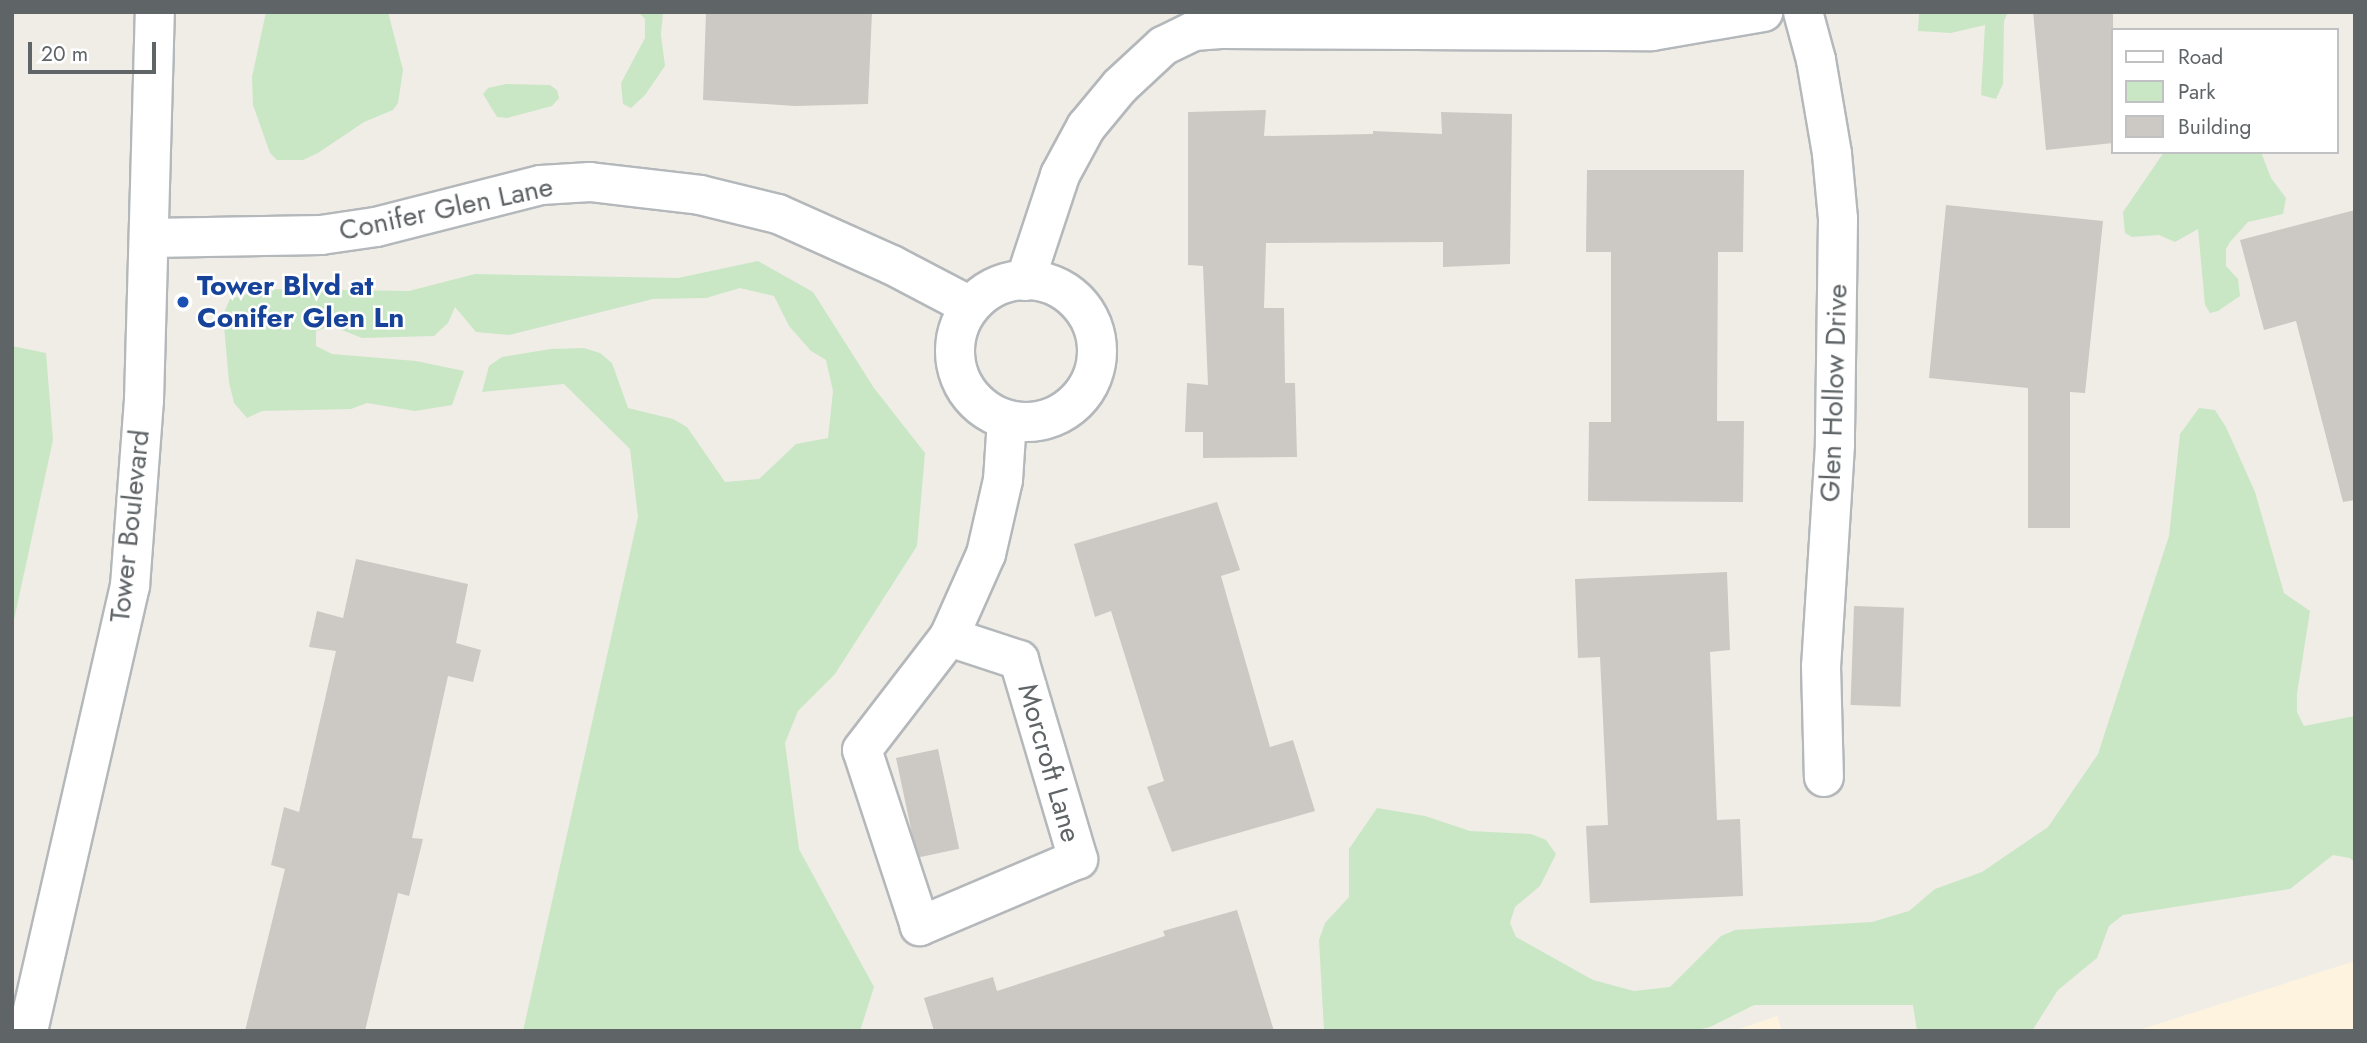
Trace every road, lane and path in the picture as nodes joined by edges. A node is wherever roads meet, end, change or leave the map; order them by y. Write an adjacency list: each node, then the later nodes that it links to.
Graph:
1 (155, 12): 4 (street, Tower Boulevard)
2 (1763, 12): 5 (street)
3 (1803, 12): 9 (street, Glen Hollow Drive)
4 (150, 238): 6 (street, Conifer Glen Lane); 10 (street, Tower Boulevard)
5 (1025, 281): 6 (street); 7 (street)
6 (970, 306): 7 (street)
7 (1007, 420): 8 (street, Morcroft Lane)
8 (949, 637): 8 (street, Morcroft Lane)
9 (1824, 777)
10 (28, 1031)

